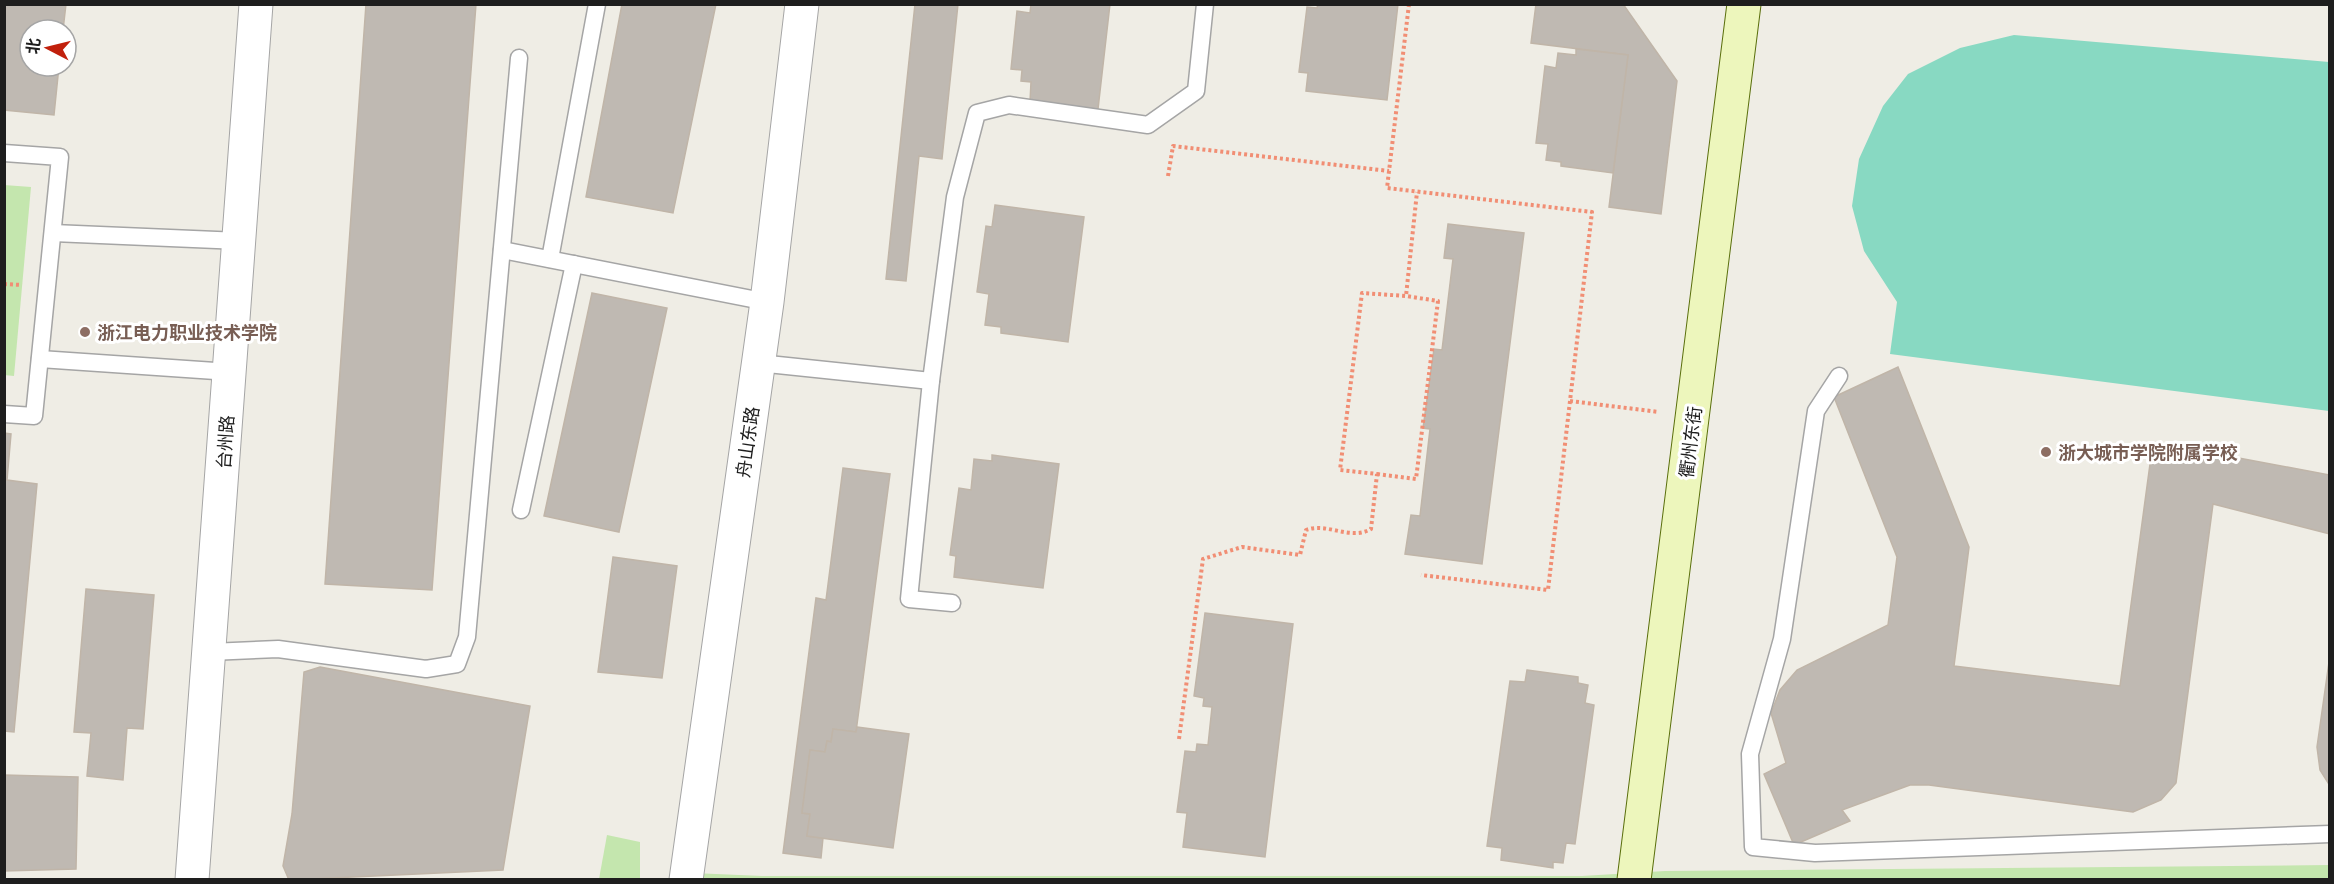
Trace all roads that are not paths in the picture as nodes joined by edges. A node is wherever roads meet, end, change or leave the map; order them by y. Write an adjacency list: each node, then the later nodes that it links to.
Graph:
1 (256, 4): 9 (street, 台州路)
2 (597, 4): 11 (lane)
3 (802, 4): 13 (street, 舟山东路)
4 (1205, 4): 18 (lane)
5 (1744, 4): 26 (street, 衢州东街)
6 (519, 58): 10 (lane)
7 (4, 153): 8 (lane)
8 (53, 233): 9 (lane); 14 (lane)
9 (240, 241): 16 (street, 台州路)
10 (502, 250): 11 (lane); 22 (lane)
11 (550, 259): 12 (lane)
12 (574, 264): 13 (lane); 20 (lane)
13 (767, 302): 15 (street, 舟山东路)
14 (40, 359): 16 (lane); 19 (lane)
15 (758, 363): 18 (lane); 25 (street, 舟山东路)
16 (230, 372): 22 (street, 台州路)
17 (1839, 376): 23 (lane)
18 (931, 381): 21 (lane)
19 (4, 414)
20 (521, 510)
21 (952, 603)
22 (210, 652): 24 (street, 台州路)
23 (2330, 834)
24 (192, 879)
25 (686, 879)
26 (1634, 879)

